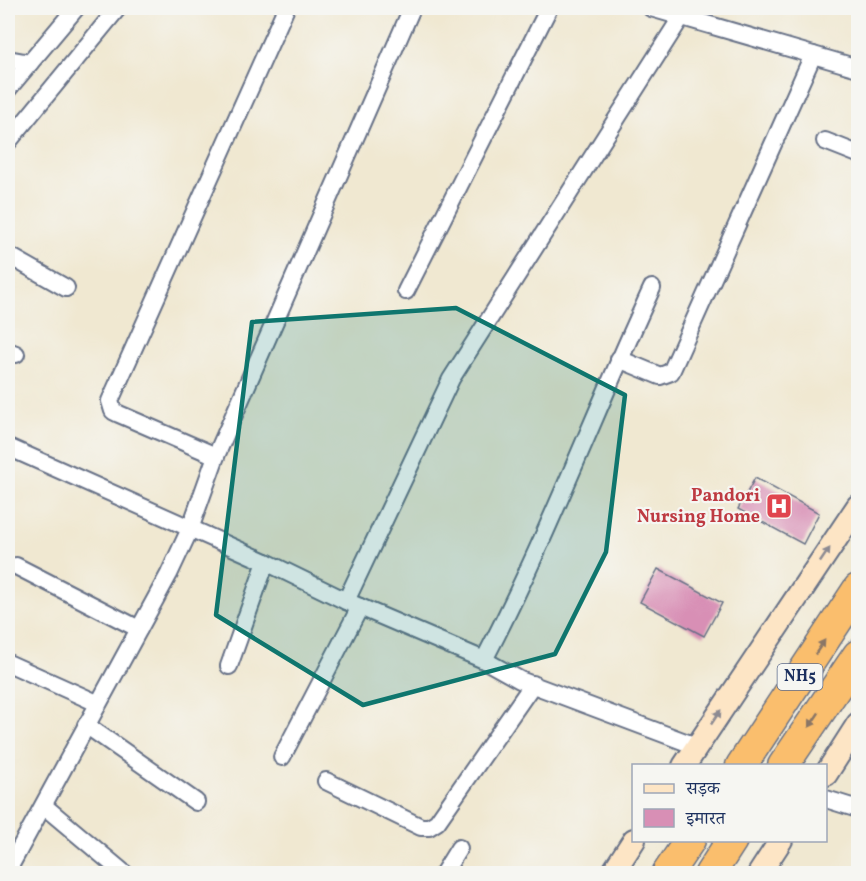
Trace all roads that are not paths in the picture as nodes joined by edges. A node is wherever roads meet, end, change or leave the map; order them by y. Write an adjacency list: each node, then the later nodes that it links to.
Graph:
1 (76, 8): 10 (street)
2 (118, 8): 14 (street)
3 (286, 8): 22 (street)
4 (412, 8): 22 (street)
5 (549, 8): 19 (street)
6 (651, 8): 7 (street)
7 (682, 16): 8 (street); 28 (street)
8 (813, 55): 11 (street); 20 (street)
9 (8, 59): 10 (street)
10 (30, 63): 12 (street)
11 (858, 68)
12 (8, 89)
13 (825, 141): 15 (street)
14 (8, 142)
15 (858, 154)
16 (8, 255): 17 (street)
17 (66, 288)
18 (652, 288): 20 (street)
19 (406, 291)
20 (619, 359): 31 (street)
21 (8, 447): 24 (street)
22 (216, 456): 24 (street)
23 (858, 506): 38 (main road, one-way to 23)
24 (190, 529): 25 (street); 29 (street)
25 (266, 562): 28 (street); 33 (street)
26 (16, 566): 29 (street)
27 (858, 589): 41 (highway, NH5, one-way to 27)
28 (353, 604): 31 (street); 39 (street)
29 (139, 629): 35 (street)
30 (858, 655): 42 (highway, NH5, one-way to 42)
31 (484, 660): 34 (street)
32 (8, 663): 35 (street)
33 (229, 666)
34 (533, 684): 38 (street); 44 (street)
35 (97, 703): 37 (street)
36 (858, 724): 43 (main road)
37 (86, 725): 46 (street); 47 (street)
38 (696, 746): 40 (main road)
39 (282, 757)
40 (685, 764)
41 (742, 764)
42 (784, 764)
43 (827, 771)
44 (326, 781)
45 (827, 800): 48 (street)
46 (196, 802)
47 (44, 806): 54 (street); 55 (street)
48 (858, 808)
49 (633, 842): 57 (main road)
50 (689, 842): 58 (highway)
51 (731, 842): 59 (highway)
52 (780, 842): 60 (main road)
53 (459, 848): 56 (street)
54 (8, 870)
55 (125, 873)
56 (442, 873)
57 (612, 873)
58 (667, 873)
59 (710, 873)
60 (759, 873)

